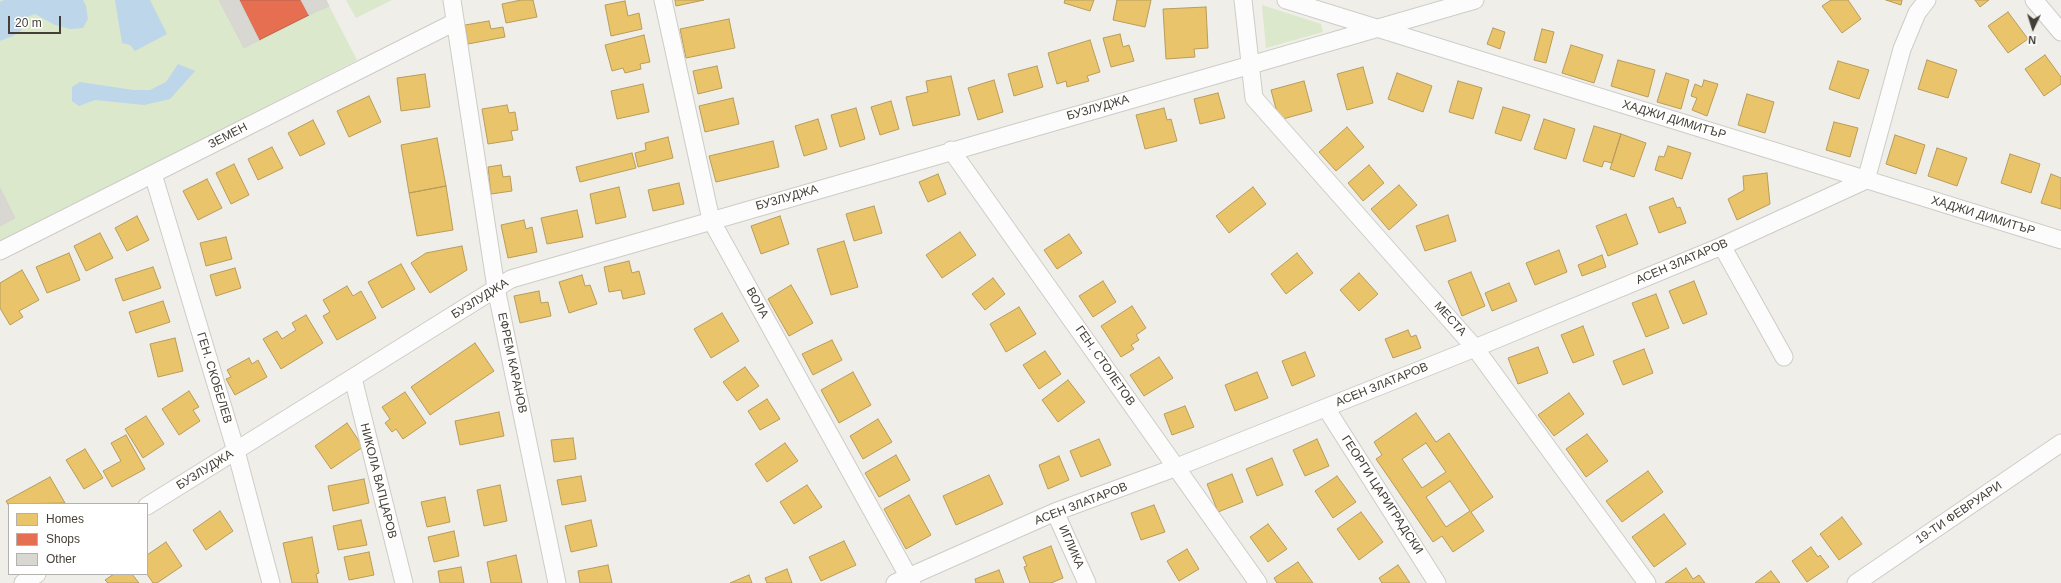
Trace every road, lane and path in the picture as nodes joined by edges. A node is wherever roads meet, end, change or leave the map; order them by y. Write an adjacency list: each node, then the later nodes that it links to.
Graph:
1 (452, 0): 8 (street, ЕФРЕМ КАРАНОВ)
2 (663, 0): 15 (street, ВОЛА)
3 (1244, 0): 11 (street, МЕСТА)
4 (1286, 0): 9 (street, ХАДЖИ ДИМИТЪР)
5 (1475, 0): 9 (street, БУЗЛУДЖА)
6 (1927, 0): 14 (street)
7 (2034, 0): 10 (street)
8 (455, 22): 13 (street, ЗЕМЕН); 19 (street, ЕФРЕМ КАРАНОВ)
9 (1376, 28): 11 (street, БУЗЛУДЖА); 14 (street, ХАДЖИ ДИМИТЪР)
10 (2061, 32)
11 (1250, 64): 12 (street, БУЗЛУДЖА); 20 (street, МЕСТА)
12 (951, 150): 15 (street, БУЗЛУДЖА); 26 (street, ГЕН. СТОЛЕТОВ)
13 (152, 174): 18 (street, ЗЕМЕН); 25 (street, ГЕН. СКОБЕЛЕВ)
14 (1866, 180): 16 (street, ХАДЖИ ДИМИТЪР); 17 (street, АСЕН ЗЛАТАРОВ)
15 (712, 220): 19 (street, БУЗЛУДЖА); 30 (street, ВОЛА)
16 (2061, 240)
17 (1722, 246): 20 (street, АСЕН ЗЛАТАРОВ); 21 (street)
18 (0, 251)
19 (496, 288): 22 (street, БУЗЛУДЖА); 34 (street, ЕФРЕМ КАРАНОВ)
20 (1476, 348): 23 (street, АСЕН ЗЛАТАРОВ); 38 (street, МЕСТА)
21 (1784, 357)
22 (352, 378): 25 (street, БУЗЛУДЖА); 33 (street, НИКОЛА ВАПЦАРОВ)
23 (1326, 408): 26 (street, АСЕН ЗЛАТАРОВ); 37 (street, ГЕОРГИ ЦАРИГРАДСКИ)
24 (2061, 443): 39 (street, 19-ТИ ФЕВРУАРИ)
25 (236, 450): 27 (street, БУЗЛУДЖА); 32 (street, ГЕН. СКОБЕЛЕВ)
26 (1177, 467): 28 (street, АСЕН ЗЛАТАРОВ); 36 (street, ГЕН. СТОЛЕТОВ)
27 (148, 505)
28 (1055, 512): 30 (street, АСЕН ЗЛАТАРОВ); 35 (street, ИГЛИКА)
29 (36, 575): 31 (street)
30 (905, 581)
31 (23, 583)
32 (271, 583)
33 (404, 583)
34 (557, 583)
35 (1087, 583)
36 (1258, 583)
37 (1437, 583)
38 (1647, 583)
39 (1856, 583)

